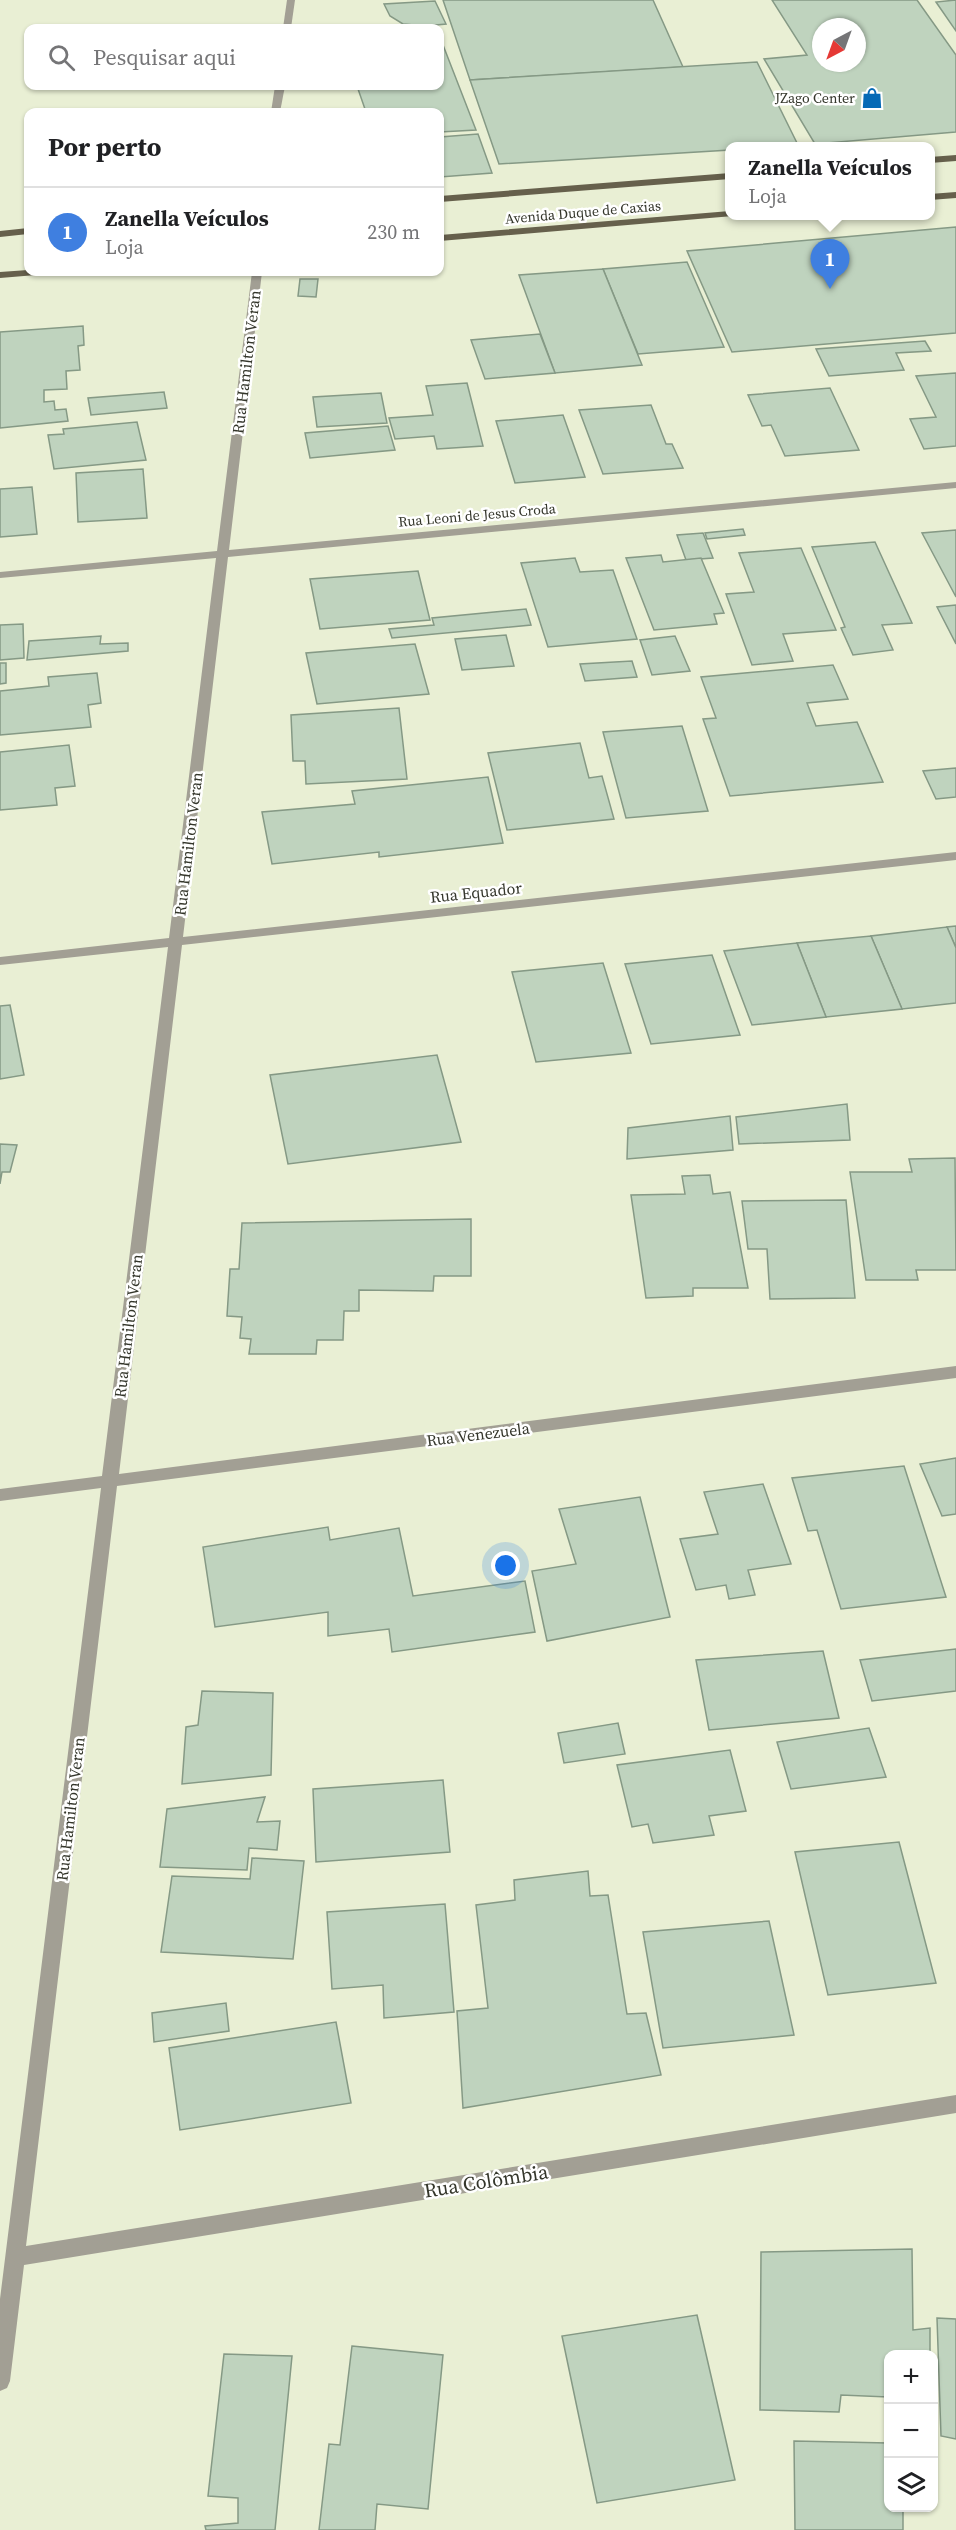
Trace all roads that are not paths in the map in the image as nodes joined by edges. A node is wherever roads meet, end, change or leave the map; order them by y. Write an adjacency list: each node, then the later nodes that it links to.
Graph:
1 (291, 0): 2 (street)
2 (288, 24)
3 (279, 90): 4 (street)
4 (277, 108)
5 (956, 158): 6 (main road)
6 (935, 160)
7 (725, 176): 10 (main road, Avenida Duque de Caxias)
8 (956, 195): 9 (main road)
9 (935, 197)
10 (444, 199)
11 (725, 214): 14 (main road, Avenida Duque de Caxias)
12 (24, 231): 13 (main road)
13 (0, 234)
14 (444, 238)
15 (24, 273): 16 (main road)
16 (0, 274)
17 (256, 276): 19 (street, Rua Hamilton Veran)
18 (956, 484): 19 (street, Rua Leoni de Jesus Croda)
19 (223, 554): 20 (street, Rua Leoni de Jesus Croda); 22 (street, Rua Hamilton Veran)
20 (0, 576)
21 (956, 856): 22 (street, Rua Equador)
22 (176, 942): 23 (street, Rua Equador); 25 (street, Rua Hamilton Veran)
23 (0, 961)
24 (956, 1372): 25 (street, Rua Venezuela)
25 (109, 1481): 26 (street, Rua Venezuela); 28 (street, Rua Hamilton Veran)
26 (0, 1495)
27 (956, 2104): 28 (street, Rua Colômbia)
28 (16, 2258): 29 (street, Rua Hamilton Veran)
29 (0, 2381)

